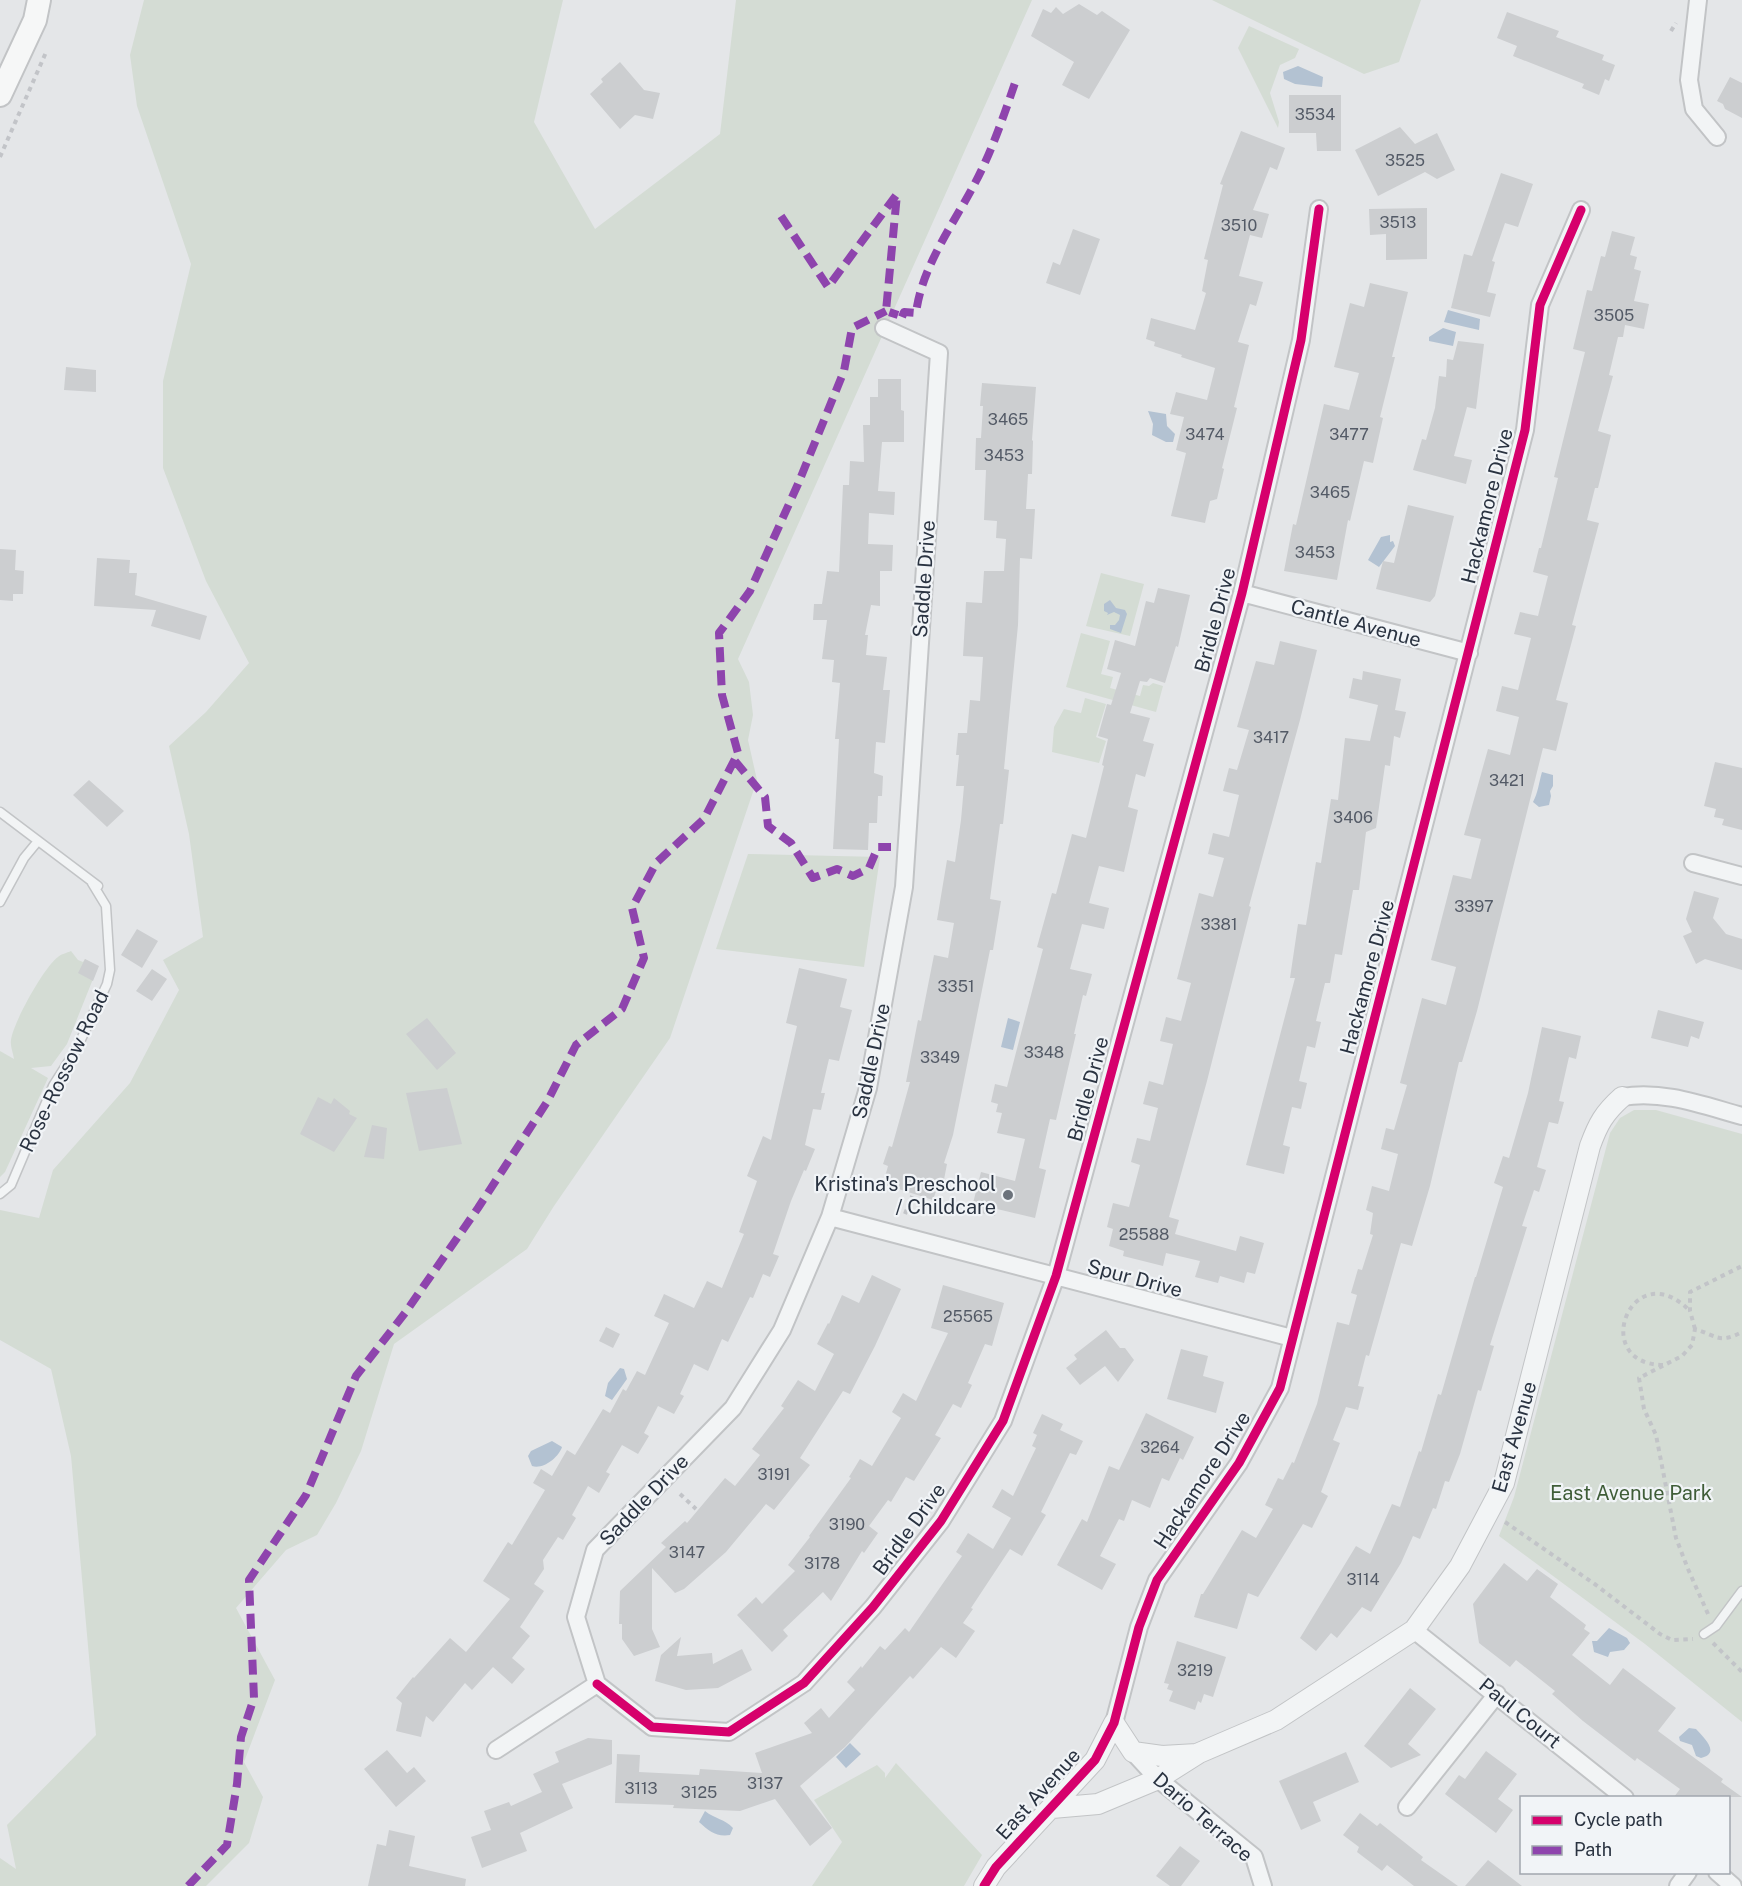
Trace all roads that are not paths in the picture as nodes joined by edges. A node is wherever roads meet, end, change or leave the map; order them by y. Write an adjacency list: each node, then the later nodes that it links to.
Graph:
1 (39, 0): 3 (main road)
2 (1698, 0): 4 (street)
3 (0, 96)
4 (1717, 137)
5 (1319, 209): 8 (street, Bridle Drive)
6 (1581, 210): 9 (street, Hackamore Drive)
7 (884, 328): 18 (street, Saddle Drive)
8 (1242, 593): 9 (street, Cantle Avenue); 19 (street, Bridle Drive)
9 (1469, 653): 20 (street, Hackamore Drive)
10 (0, 812): 11 (lane, Rose-Rossow Road)
11 (38, 841): 14 (lane); 17 (lane, Rose-Rossow Road)
12 (1693, 863): 13 (street)
13 (1742, 876)
14 (0, 902)
15 (1622, 1097): 16 (street); 22 (street, East Avenue)
16 (1742, 1116)
17 (0, 1194)
18 (830, 1217): 19 (street, Spur Drive); 24 (street, Saddle Drive)
19 (1056, 1276): 20 (street, Spur Drive); 24 (street, Bridle Drive)
20 (1292, 1338): 26 (street, Hackamore Drive)
21 (1742, 1591): 23 (lane)
22 (1414, 1630): 25 (street, Paul Court); 29 (street, East Avenue)
23 (1704, 1634)
24 (597, 1684): 27 (street)
25 (1497, 1694): 31 (street, Paul Court); 32 (street)
26 (1114, 1724): 28 (street); 33 (street, East Avenue)
27 (496, 1750)
28 (1133, 1752): 29 (street, East Avenue); 30 (street, Dario Terrace)
29 (1199, 1753): 30 (street, East Avenue)
30 (1158, 1779): 33 (street, East Avenue); 36 (street, Dario Terrace)
31 (1624, 1796)
32 (1407, 1807)
33 (1052, 1808): 35 (street, East Avenue)
34 (1719, 1874): 37 (street)
35 (984, 1886)
36 (1263, 1886)
37 (1733, 1886)

